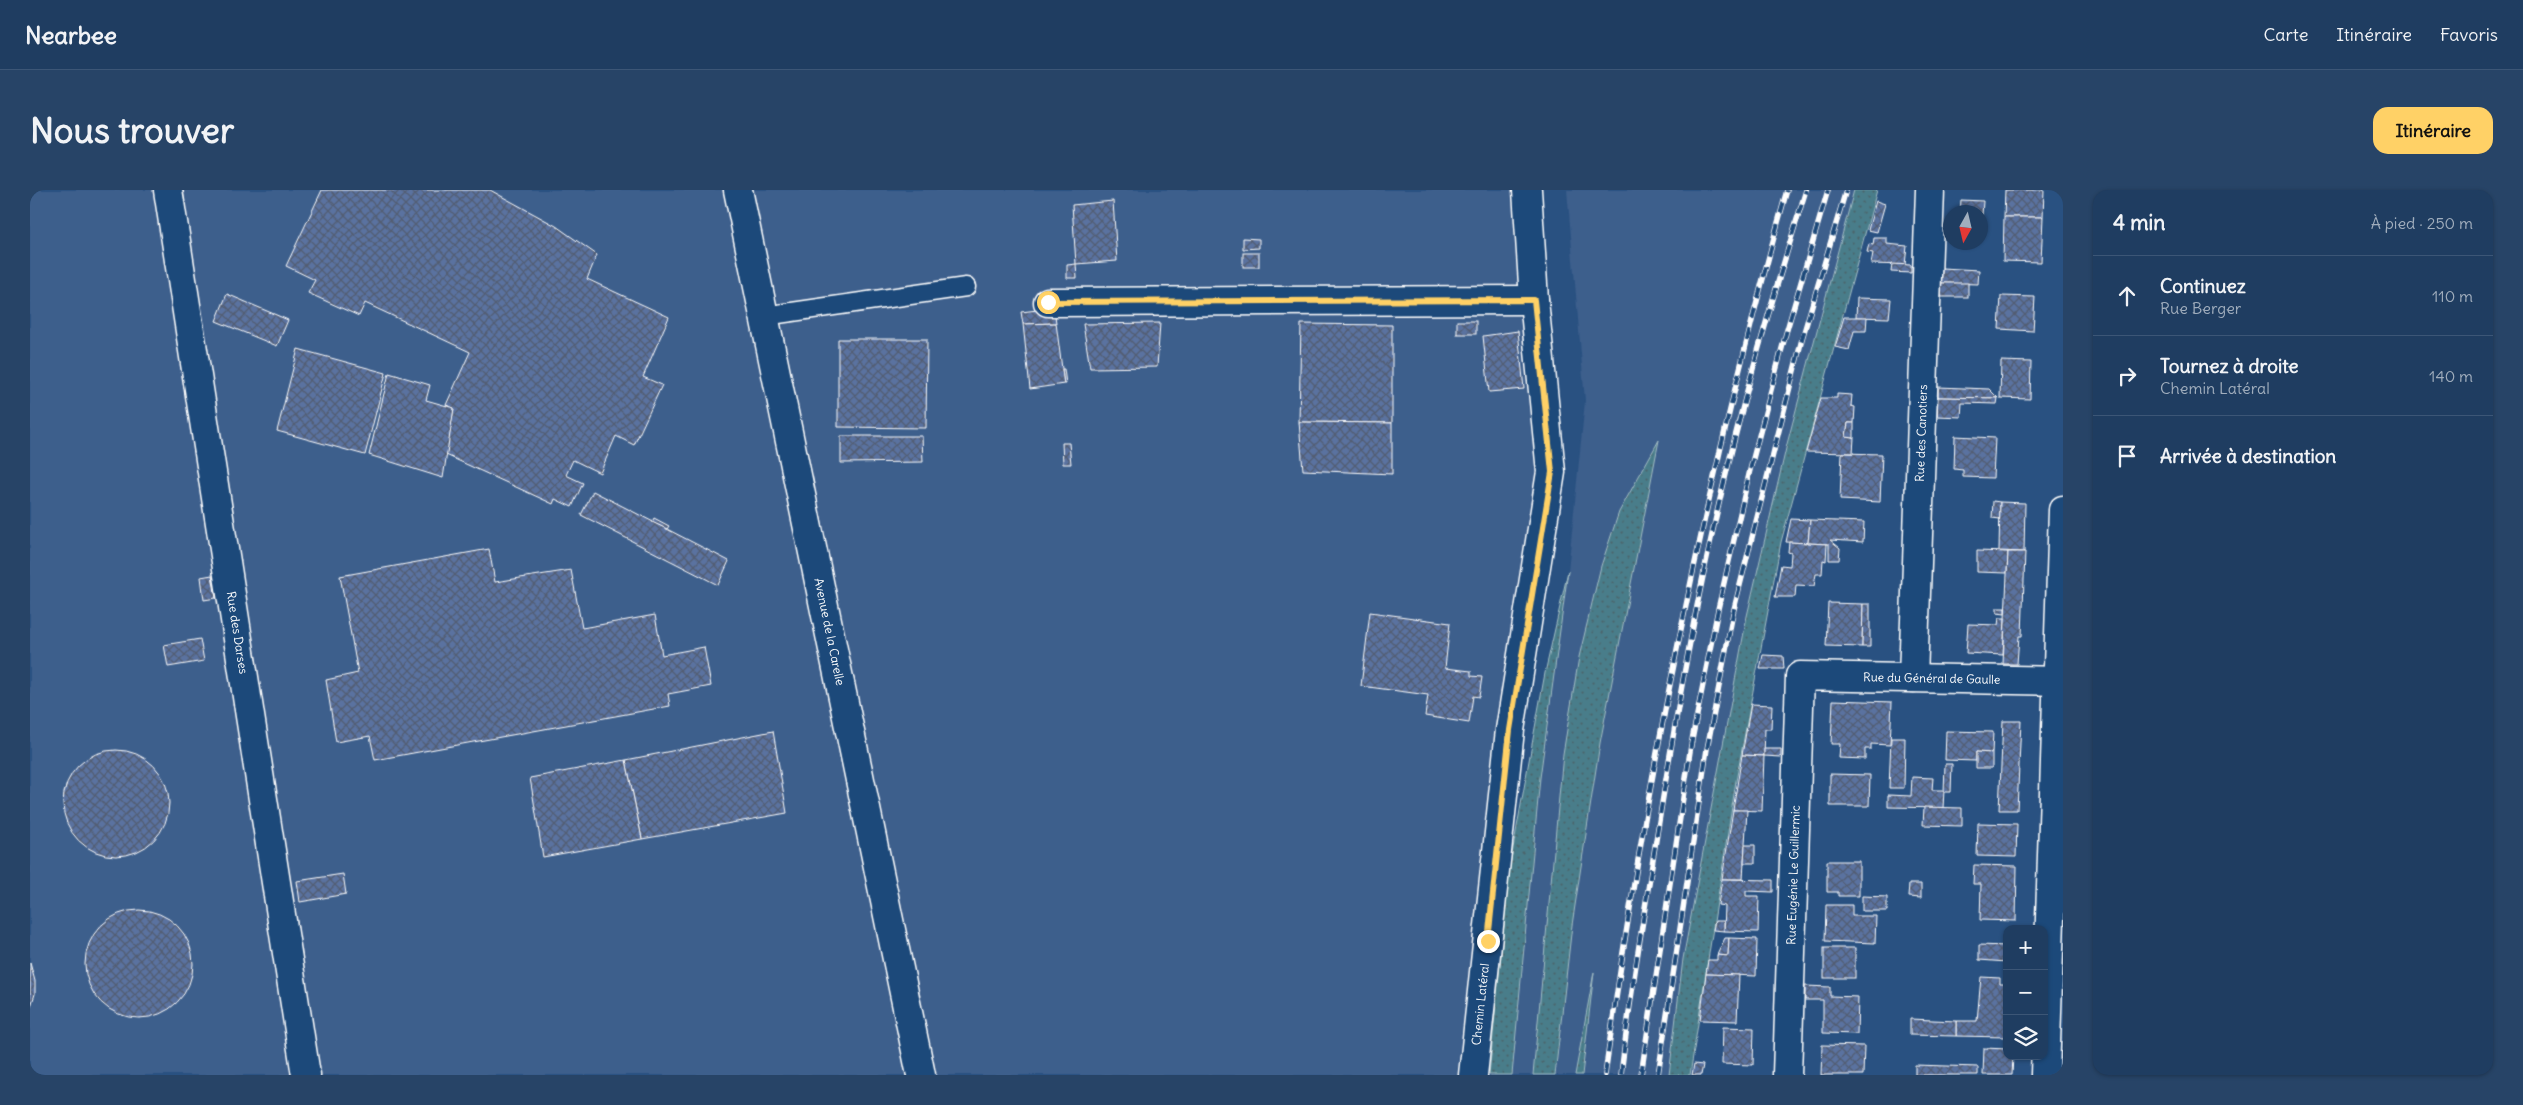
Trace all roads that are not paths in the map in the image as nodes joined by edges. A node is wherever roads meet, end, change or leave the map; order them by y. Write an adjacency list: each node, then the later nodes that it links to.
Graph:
1 (168, 190): 13 (street, Rue des Darses)
2 (738, 190): 8 (street, Avenue de la Carelle)
3 (1527, 190): 6 (street, Chemin Latéral)
4 (1930, 190): 11 (street, Rue des Canotiers)
5 (966, 287): 8 (lane)
6 (1534, 300): 7 (street); 15 (street, Chemin Latéral)
7 (1048, 302)
8 (764, 316): 14 (street, Avenue de la Carelle)
9 (2063, 510): 12 (street)
10 (1800, 676): 11 (street, Rue du Général de Gaulle); 16 (street, Rue Eugénie Le Guillermic)
11 (1913, 678): 12 (street, Rue du Général de Gaulle)
12 (2060, 681): 17 (street)
13 (306, 1075)
14 (921, 1075)
15 (1473, 1075)
16 (1787, 1075)
17 (2045, 1075)

